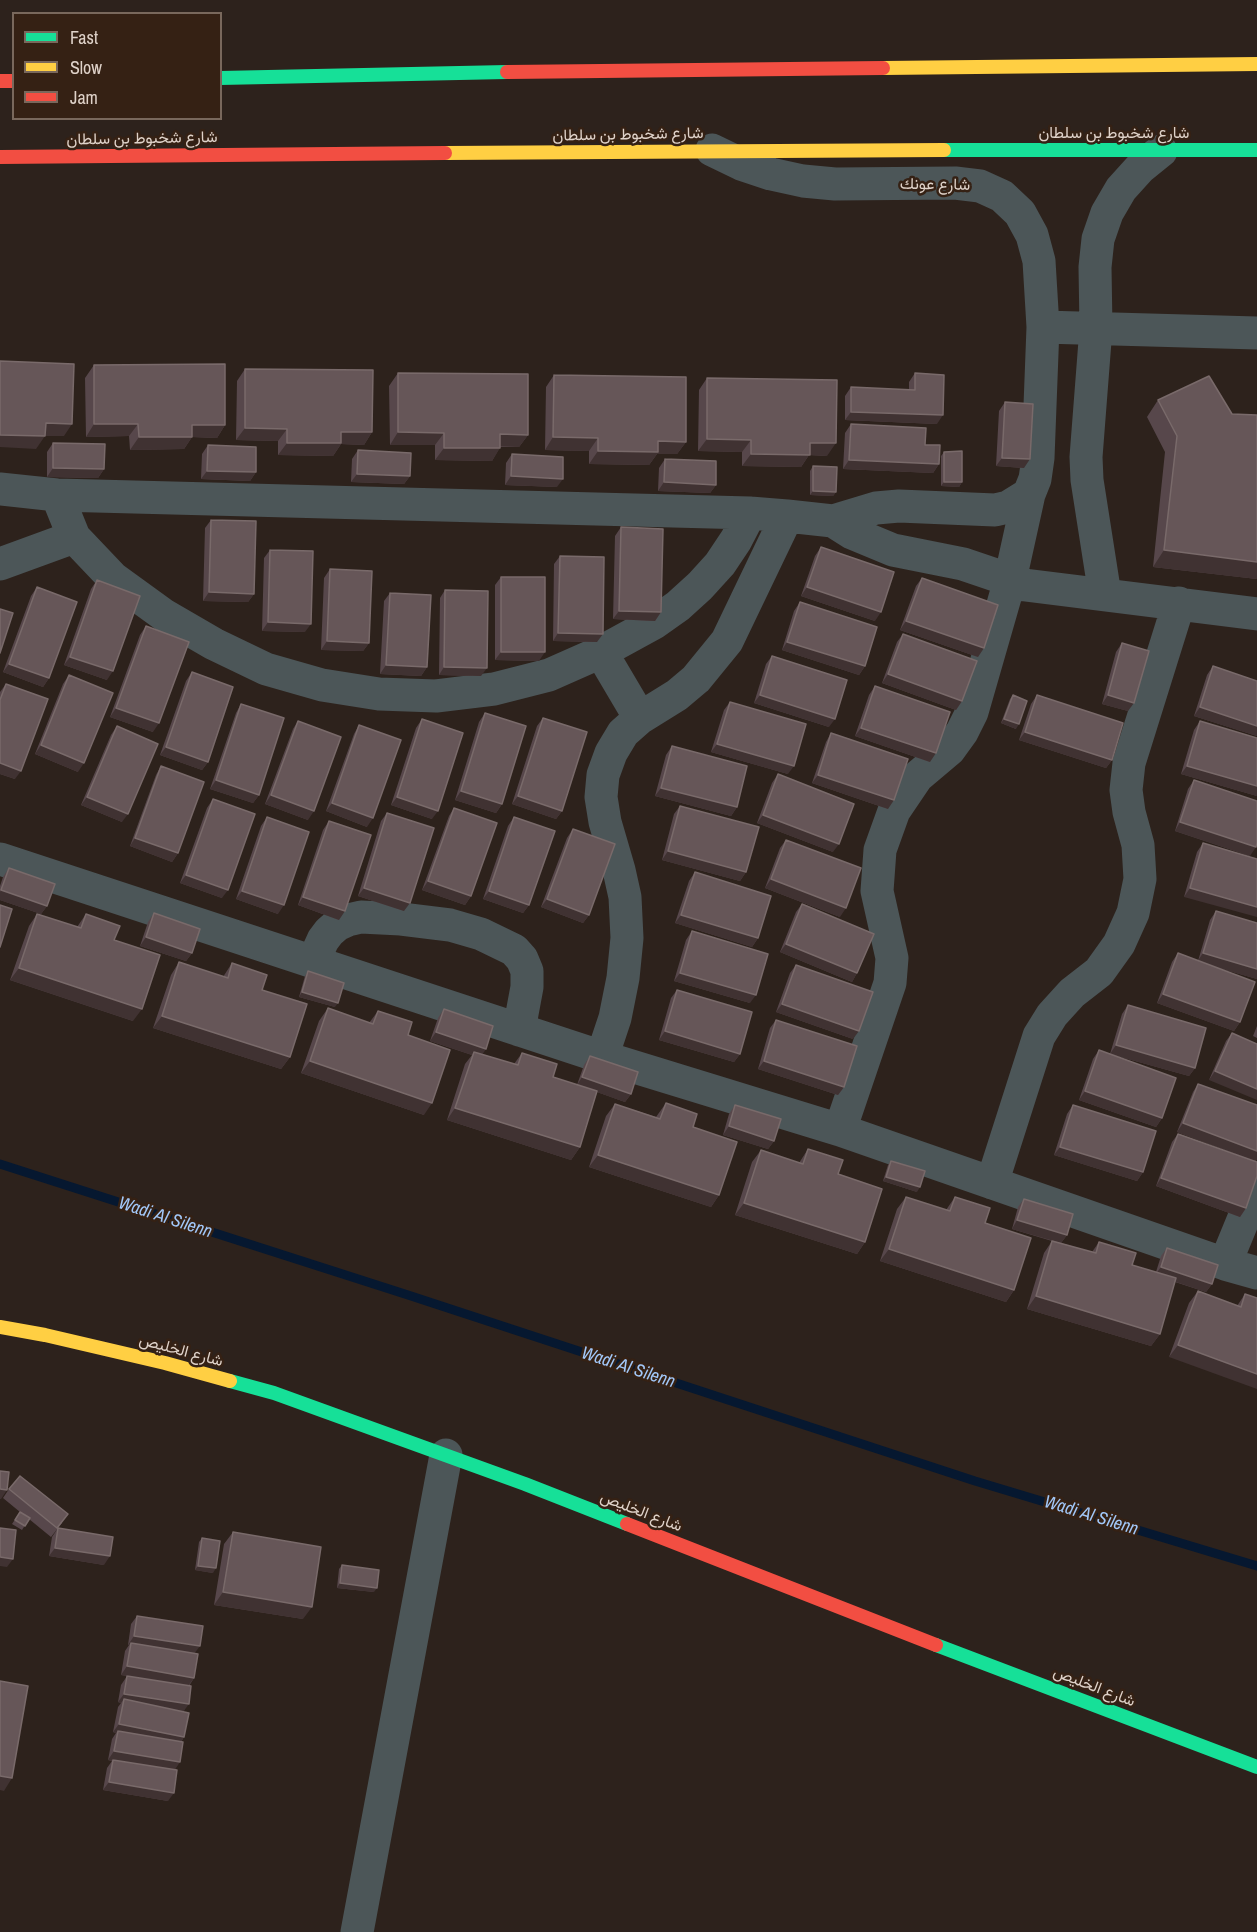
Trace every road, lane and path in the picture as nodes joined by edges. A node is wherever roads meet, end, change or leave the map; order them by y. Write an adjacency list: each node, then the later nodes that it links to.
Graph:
1 (365, 61): 3 (main road)
2 (1257, 64): 3 (main road)
3 (426, 73): 4 (main road)
4 (222, 78)
5 (712, 150): 7 (main road, شارع شخبوط بن سلطان); 8 (main road, شارع شخبوط بن سلطان); 9 (street, شارع عونك)
6 (1257, 150): 7 (main road, شارع شخبوط بن سلطان)
7 (1161, 151): 10 (street)
8 (0, 157)
9 (1043, 327): 10 (street); 13 (street, شارع عونك)
10 (1096, 328): 11 (street); 12 (street)
11 (1257, 333)
12 (1087, 480): 13 (street); 22 (street)
13 (1032, 487): 18 (street); 21 (street, شارع عونك)
14 (0, 489): 15 (street)
15 (57, 495): 16 (street); 19 (street)
16 (750, 513): 17 (street); 25 (street)
17 (787, 516): 18 (street); 26 (street)
18 (833, 521): 21 (street)
19 (74, 537): 20 (street); 25 (street)
20 (0, 564)
21 (1010, 580): 22 (street); 31 (street, شارع عونك)
22 (1106, 595): 23 (street)
23 (1179, 603): 24 (street); 32 (street)
24 (1257, 614)
25 (601, 652): 26 (street)
26 (640, 717): 30 (street)
27 (0, 859): 28 (street)
28 (313, 962): 29 (street); 29 (street)
29 (519, 1030): 30 (street)
30 (602, 1057): 31 (street)
31 (840, 1130): 32 (street)
32 (992, 1183): 34 (street)
33 (1257, 1186): 34 (street)
34 (1225, 1264): 35 (street)
35 (1257, 1273)
36 (0, 1327): 37 (main road, شارع الخليص)
37 (446, 1455): 38 (main road, شارع الخليص); 39 (street)
38 (1257, 1767)
39 (357, 1932)

